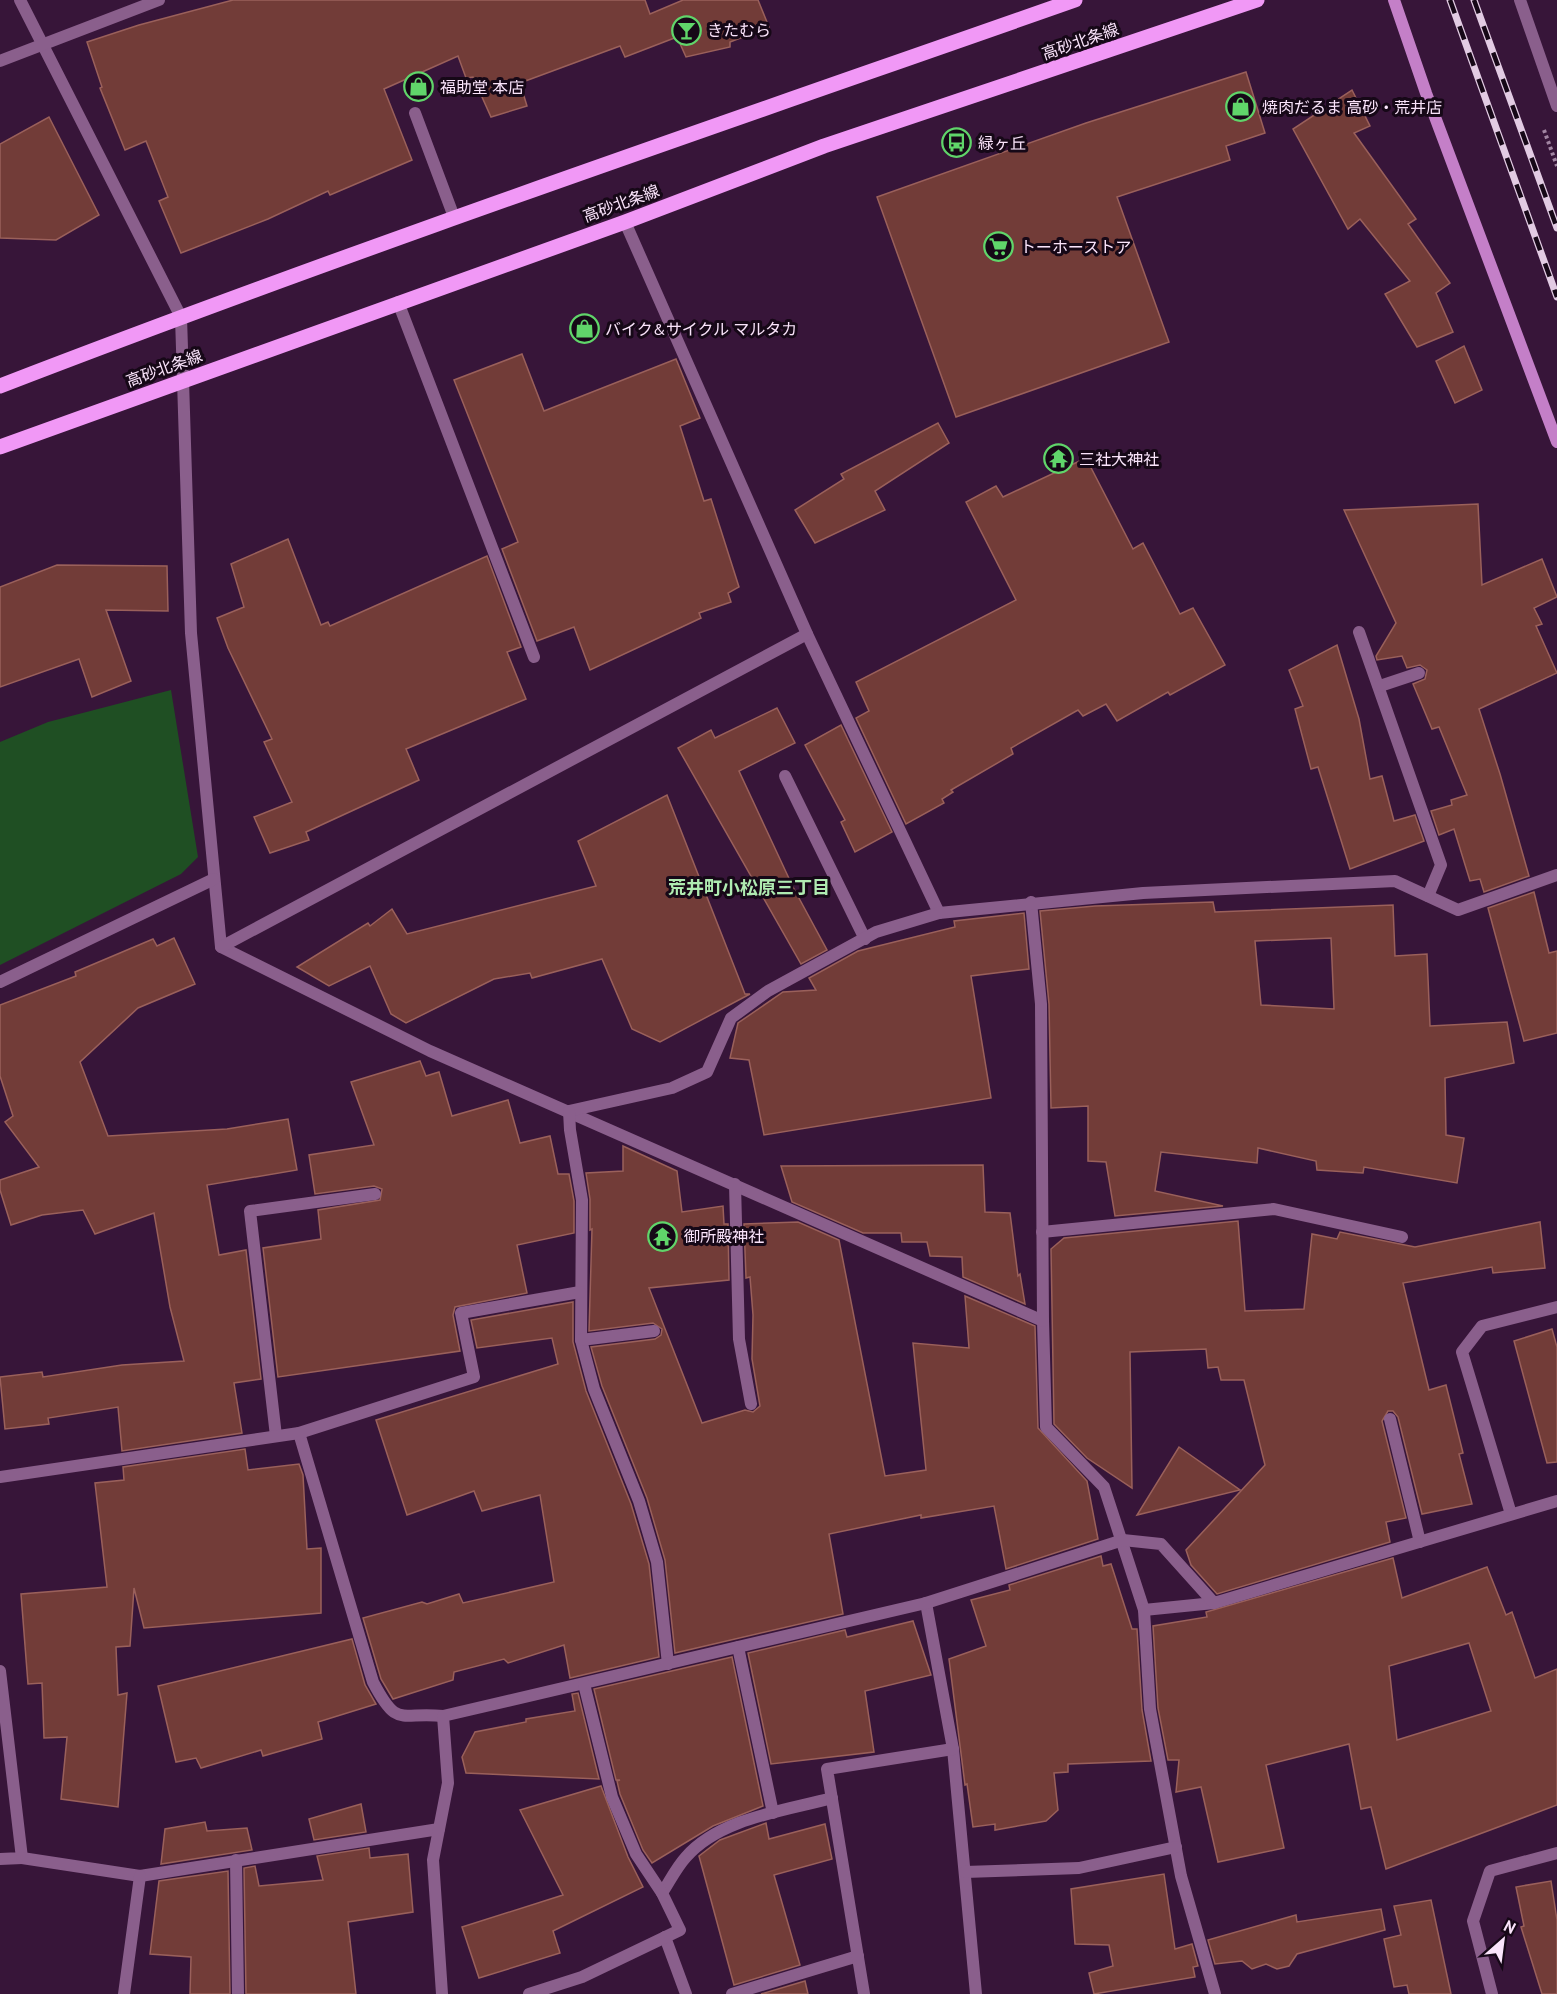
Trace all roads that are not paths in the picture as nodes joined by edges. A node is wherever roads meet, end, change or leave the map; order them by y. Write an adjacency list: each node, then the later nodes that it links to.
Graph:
1 (20, 0): 7 (street)
2 (159, 0): 7 (street)
3 (1075, 0): 11 (main road)
4 (1257, 0): 12 (main road, 高砂北条線)
5 (1394, 0): 17 (street)
6 (1520, 0): 9 (street)
7 (43, 45): 8 (street); 14 (street)
8 (0, 61)
9 (1557, 106)
10 (415, 113): 11 (street)
11 (454, 217): 14 (main road)
12 (625, 222): 13 (main road, 高砂北条線); 20 (street)
13 (398, 302): 15 (main road, 高砂北条線); 21 (street)
14 (181, 317): 15 (street); 16 (main road)
15 (182, 380): 18 (main road, 高砂北条線); 26 (street)
16 (0, 386)
17 (1557, 442)
18 (0, 447)
19 (1359, 632): 23 (street)
20 (807, 634): 29 (street); 31 (street)
21 (534, 657)
22 (1419, 673): 23 (street)
23 (1380, 686): 27 (street)
24 (785, 776): 30 (street)
25 (1557, 875): 27 (street)
26 (214, 879): 31 (street); 32 (street)
27 (1428, 896): 28 (street)
28 (1030, 902): 29 (street); 36 (street)
29 (939, 913): 30 (street)
30 (865, 939): 33 (street)
31 (221, 947): 33 (street)
32 (0, 982)
33 (569, 1111): 34 (street); 38 (street)
34 (735, 1184): 40 (street); 43 (street)
35 (375, 1194): 46 (street)
36 (1042, 1232): 37 (street); 40 (street)
37 (1402, 1237)
38 (580, 1292): 42 (street); 45 (street)
39 (1557, 1307): 49 (street)
40 (1043, 1321): 50 (street)
41 (654, 1331): 42 (street)
42 (581, 1340): 56 (street)
43 (751, 1404)
44 (1390, 1419): 51 (street)
45 (298, 1433): 46 (street); 59 (street)
46 (276, 1436): 47 (street)
47 (0, 1477)
48 (1557, 1501): 49 (street)
49 (1511, 1514): 51 (street)
50 (1123, 1540): 52 (street); 53 (street); 54 (street)
51 (1420, 1542): 53 (street)
52 (926, 1603): 55 (street); 60 (street)
53 (1214, 1603): 54 (street)
54 (1144, 1610): 64 (street)
55 (738, 1647): 56 (street); 62 (street)
56 (668, 1664): 58 (street)
57 (0, 1671): 66 (street)
58 (584, 1684): 59 (street); 71 (street)
59 (443, 1716): 63 (street)
60 (953, 1749): 61 (street); 69 (street)
61 (832, 1798): 62 (street); 73 (street)
62 (773, 1814): 71 (street)
63 (439, 1829): 68 (street); 76 (street)
64 (1176, 1847): 69 (street); 82 (street)
65 (1557, 1853): 83 (street)
66 (22, 1858): 67 (street); 70 (street)
67 (0, 1859)
68 (236, 1860): 70 (street); 75 (street)
69 (965, 1872): 81 (street)
70 (140, 1876): 74 (street)
71 (662, 1893): 72 (street)
72 (665, 1937): 77 (street); 78 (street)
73 (858, 1956): 79 (street); 80 (street)
74 (124, 1994)
75 (238, 1994)
76 (442, 1994)
77 (529, 1994)
78 (686, 1994)
79 (732, 1994)
80 (864, 1994)
81 (976, 1994)
82 (1215, 1994)
83 (1492, 1994)

